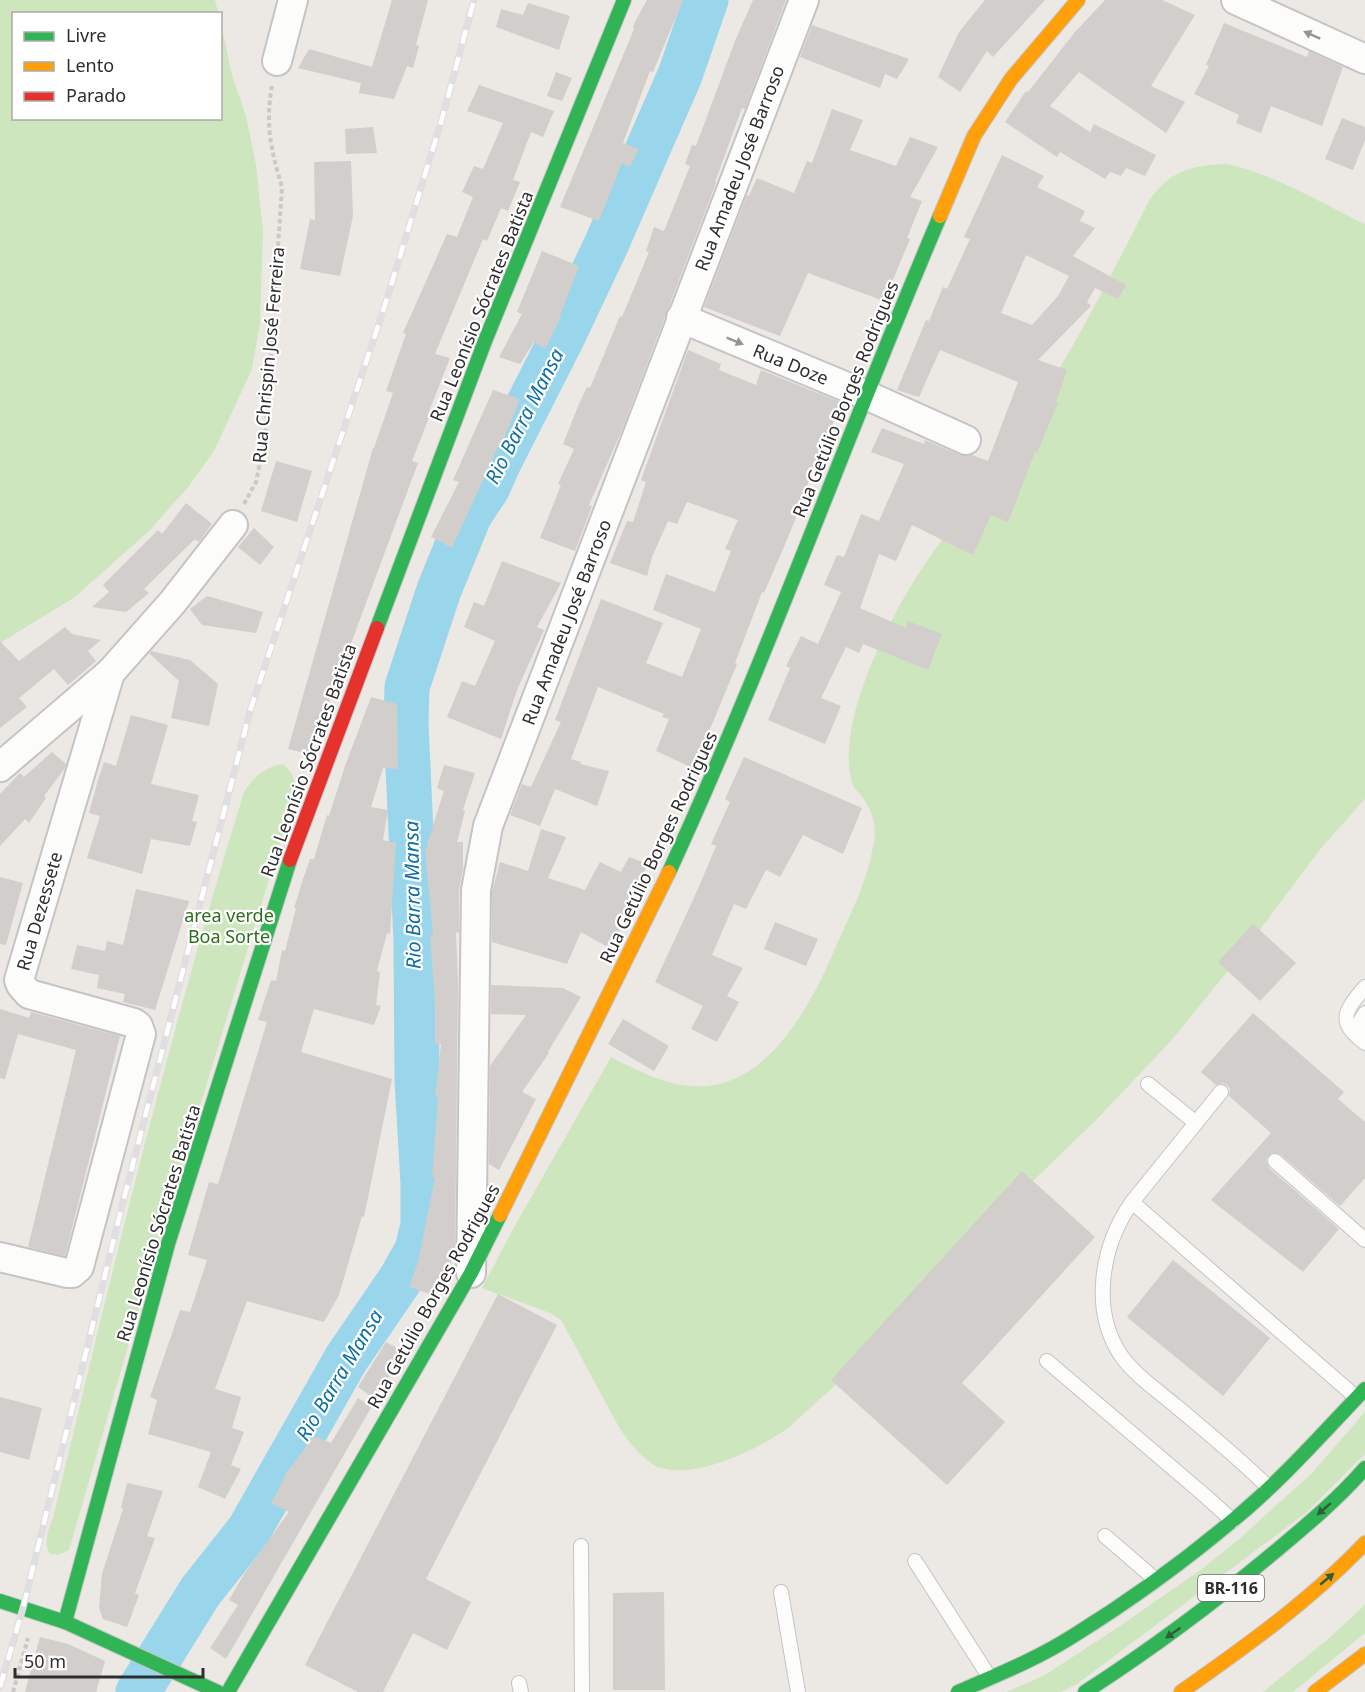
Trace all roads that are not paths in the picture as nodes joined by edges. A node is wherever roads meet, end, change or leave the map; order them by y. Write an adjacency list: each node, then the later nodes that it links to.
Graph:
1 (293, 0): 7 (street)
2 (624, 0): 41 (main road, Rua Leonísio Sócrates Batista)
3 (804, 0): 8 (street, Rua Amadeu José Barroso)
4 (1078, 0): 9 (main road, Rua Getúlio Borges Rodrigues)
5 (1236, 0): 6 (street, one-way to 5)
6 (1365, 59)
7 (277, 61)
8 (681, 318): 9 (street, Rua Doze, one-way to 9); 27 (street, Rua Amadeu José Barroso)
9 (866, 395): 10 (street, Rua Doze); 27 (main road, Rua Getúlio Borges Rodrigues)
10 (966, 441)
11 (233, 525): 12 (street)
12 (110, 673): 13 (street); 14 (street, Rua Dezessete)
13 (55, 720): 14 (street); 15 (street)
14 (89, 742): 26 (street, Rua Dezessete)
15 (0, 767)
16 (1365, 987): 19 (lane)
17 (1365, 1013): 18 (lane)
18 (1365, 1032)
19 (1365, 1043)
20 (1148, 1084): 22 (lane)
21 (1221, 1092): 22 (lane)
22 (1196, 1123): 24 (lane)
23 (1275, 1161): 25 (lane)
24 (1132, 1202): 29 (lane); 31 (lane)
25 (1365, 1240)
26 (0, 1257)
27 (471, 1273): 46 (main road, Rua Getúlio Borges Rodrigues)
28 (1047, 1361): 32 (lane)
29 (1361, 1393): 31 (main road)
30 (1365, 1468): 50 (main road, BR-116, one-way to 50)
31 (1269, 1488): 32 (main road)
32 (1233, 1521): 37 (main road)
33 (1106, 1536): 37 (lane)
34 (1365, 1543): 40 (main road, BR-116, one-way to 34)
35 (581, 1546): 47 (lane)
36 (915, 1561): 43 (lane)
37 (1156, 1580): 43 (main road)
38 (781, 1592): 48 (lane)
39 (0, 1601): 41 (main road)
40 (1297, 1605): 44 (main road, BR-116); 51 (main road, BR-116)
41 (65, 1622): 45 (main road)
42 (1365, 1654): 52 (main road)
43 (990, 1678): 49 (main road)
44 (1218, 1684)
45 (218, 1692)
46 (228, 1692)
47 (582, 1692)
48 (798, 1692)
49 (958, 1692)
50 (1085, 1692)
51 (1181, 1692)
52 (1315, 1692)

